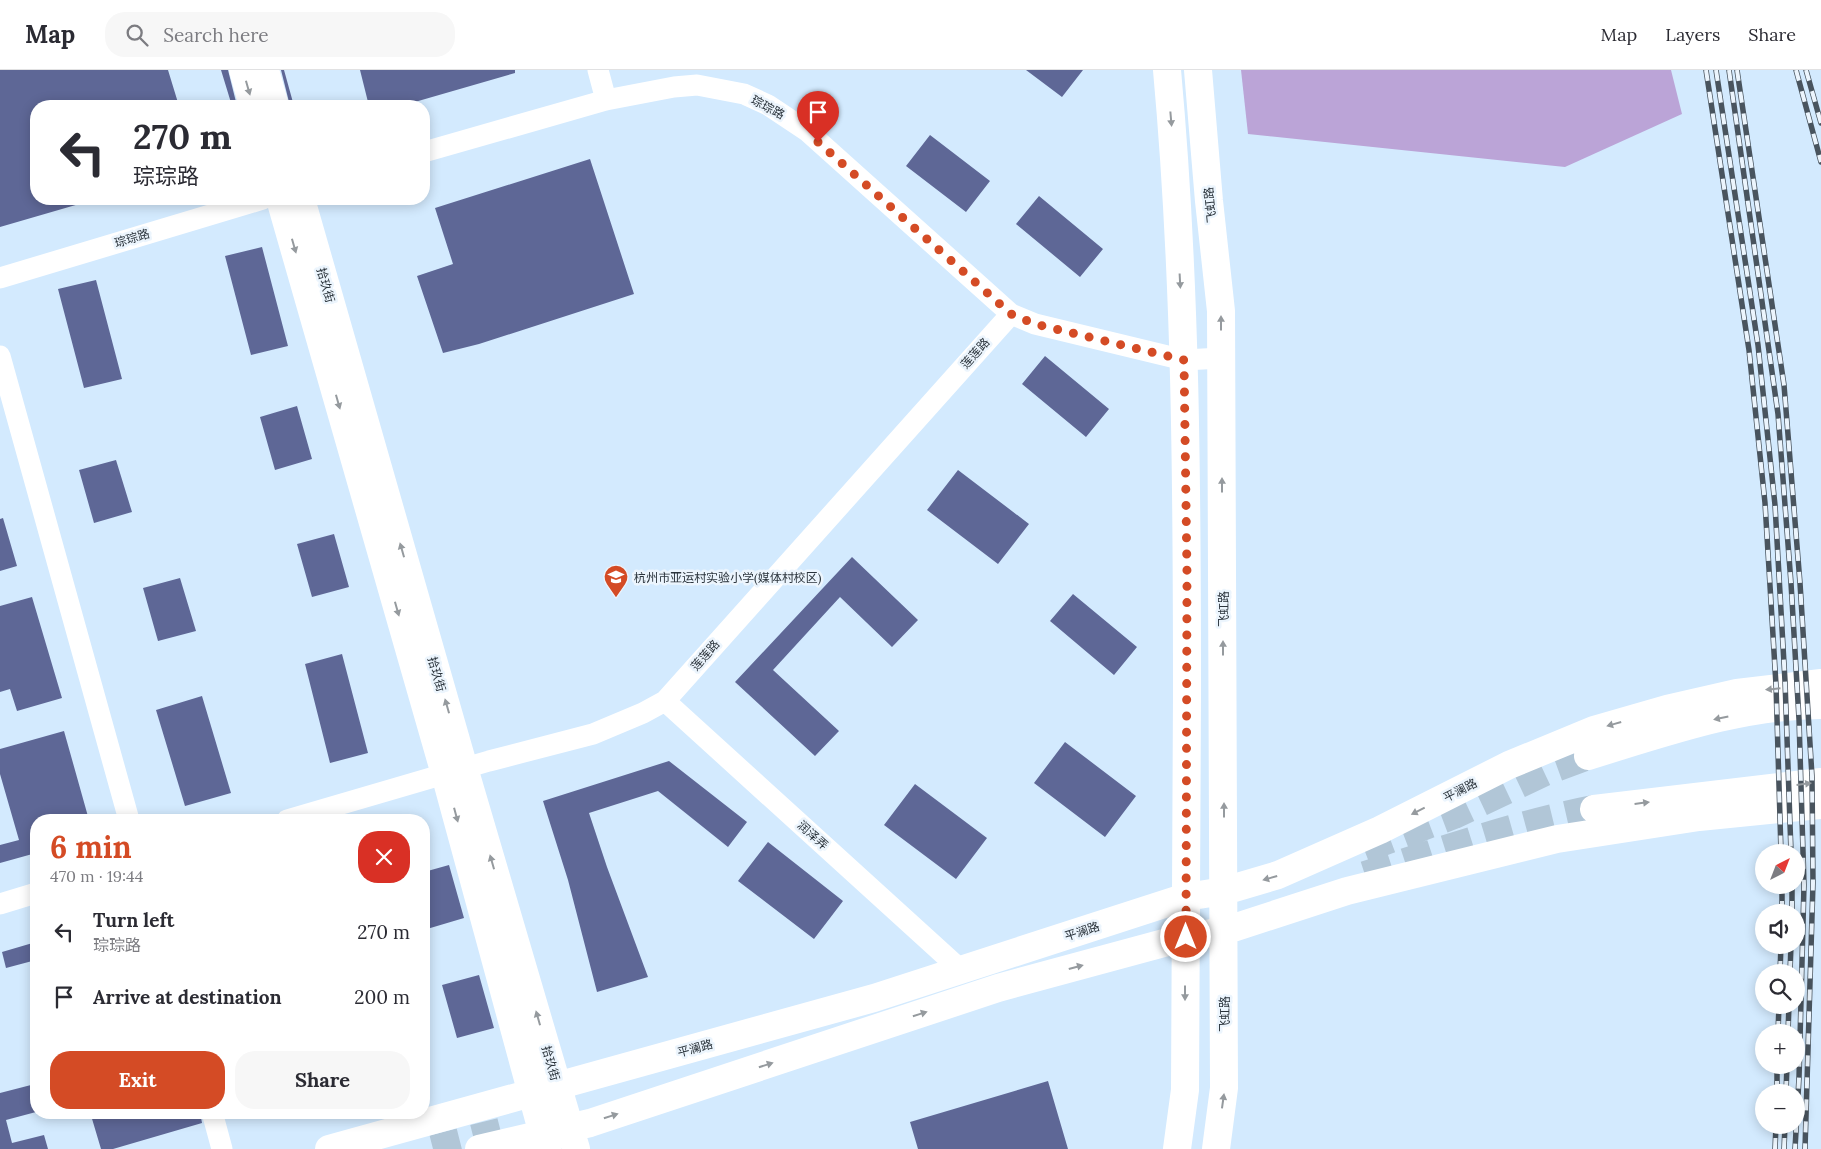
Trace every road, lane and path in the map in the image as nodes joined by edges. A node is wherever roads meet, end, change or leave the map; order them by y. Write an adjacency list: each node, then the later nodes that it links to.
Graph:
1 (243, 70): 6 (main road, one-way to 6)
2 (265, 70): 7 (main road)
3 (598, 70): 8 (street)
4 (1167, 70): 17 (main road, one-way to 17)
5 (1198, 70): 16 (main road, 飞虹路, one-way to 5)
6 (252, 100)
7 (274, 100)
8 (606, 100): 9 (street, 琮琮路); 14 (street, 琮琮路)
9 (430, 150)
10 (243, 205): 13 (street, 琮琮路)
11 (282, 205): 22 (main road, 拾玖街, one-way to 22)
12 (303, 205): 22 (main road, 拾玖街, one-way to 12)
13 (0, 278)
14 (1011, 314): 17 (street, 琮琮路); 19 (street, 莲莲路)
15 (0, 356): 26 (street)
16 (1222, 358): 17 (street, 琮琮路); 28 (main road, 飞虹路, one-way to 16)
17 (1184, 360): 30 (main road)
18 (1821, 683): 28 (main road, 平澜路, one-way to 28)
19 (665, 701): 22 (street, 莲莲路); 34 (street, 润泽弄)
20 (1821, 705): 21 (main road, one-way to 21)
21 (1588, 756)
22 (454, 771): 27 (street, 莲莲路); 35 (main road, 拾玖街, one-way to 22); 36 (main road, 拾玖街, one-way to 36)
23 (1821, 782): 25 (main road, one-way to 23)
24 (1821, 805): 32 (main road)
25 (1594, 809)
26 (127, 814)
27 (307, 814)
28 (1224, 891): 30 (main road, 平澜路); 32 (main road, 飞虹路)
29 (30, 895): 31 (street)
30 (1186, 897): 33 (main road); 34 (main road, 平澜路)
31 (0, 904)
32 (1224, 932): 33 (main road); 44 (main road, 飞虹路, one-way to 32)
33 (1186, 937): 38 (main road, one-way to 33); 43 (main road, one-way to 43)
34 (961, 970): 35 (main road, 平澜路)
35 (558, 1086): 36 (main road, 平澜路); 38 (main road, 拾玖街)
36 (532, 1094): 39 (main road, 拾玖街); 41 (main road, 平澜路)
37 (214, 1119): 40 (street)
38 (573, 1138): 39 (main road)
39 (545, 1141): 42 (main road)
40 (222, 1149)
41 (329, 1149)
42 (479, 1149)
43 (1177, 1149)
44 (1216, 1149)

